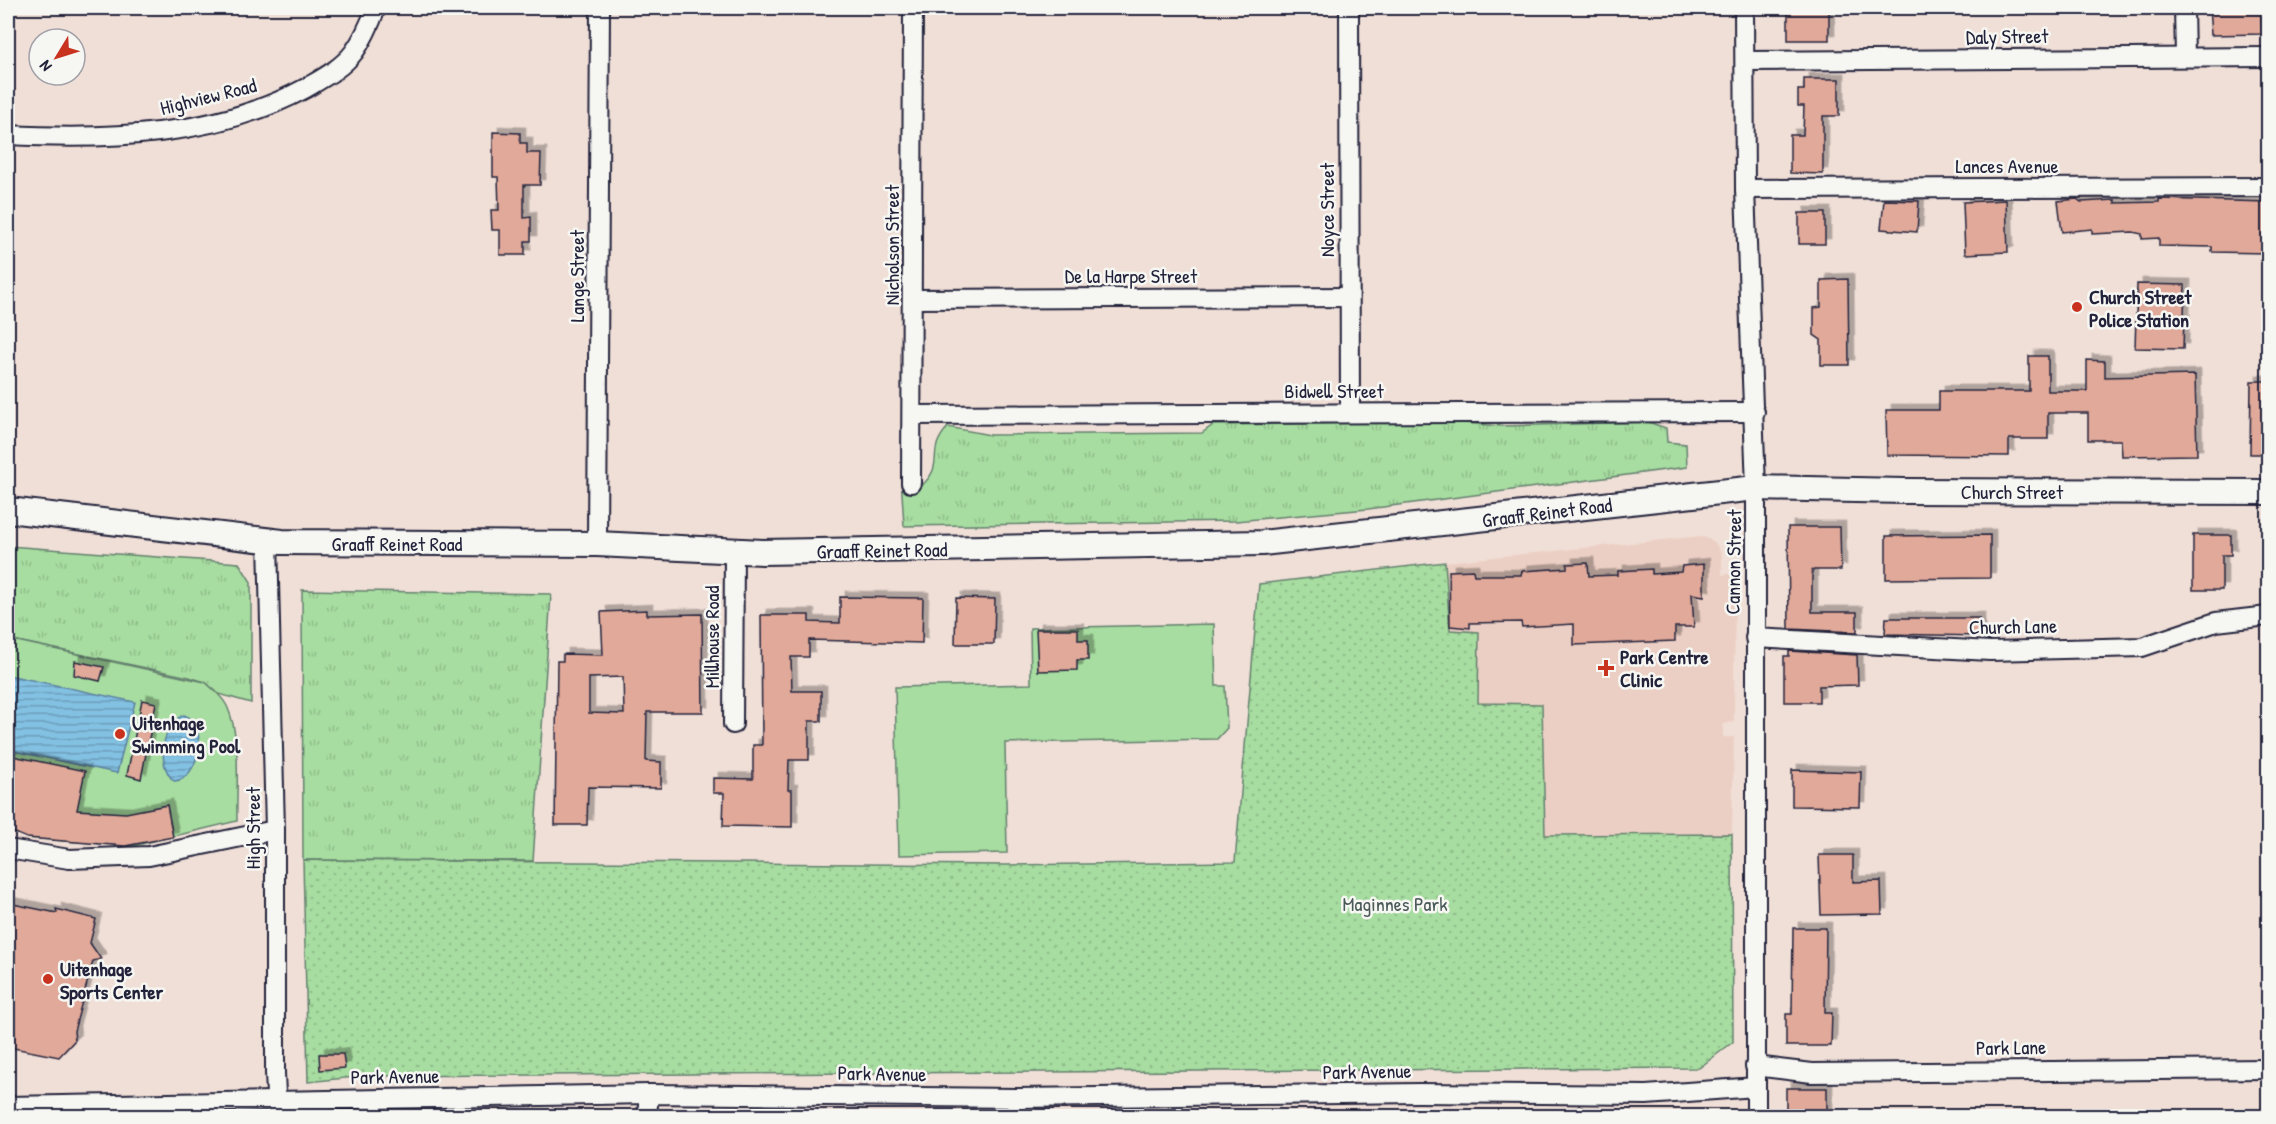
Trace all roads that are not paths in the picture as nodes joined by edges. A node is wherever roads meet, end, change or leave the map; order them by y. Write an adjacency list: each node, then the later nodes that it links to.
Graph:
1 (375, 8): 10 (street, Highview Road)
2 (600, 8): 23 (street, Lange Street)
3 (913, 8): 14 (street, Nicholson Street)
4 (1349, 8): 13 (street, Noyce Street)
5 (1744, 8): 9 (street, Cannon Street)
6 (2184, 8): 7 (street)
7 (2185, 56): 8 (street, Daly Street); 9 (street, Daly Street)
8 (2268, 57)
9 (1745, 61): 12 (street, Cannon Street)
10 (8, 135)
11 (2268, 187): 12 (street, Lances Avenue)
12 (1745, 189): 15 (street, Cannon Street)
13 (1349, 297): 14 (street, De la Harpe Street); 16 (street, Noyce Street)
14 (913, 299): 17 (street, Nicholson Street)
15 (1755, 411): 16 (street, Bidwell Street); 19 (street, Cannon Street)
16 (1350, 413): 17 (street, Bidwell Street)
17 (913, 415): 18 (street, Nicholson Street)
18 (911, 483)
19 (1756, 488): 20 (main road, Church Street); 24 (main road, Graaff Reinet Road); 26 (street, Cannon Street)
20 (2268, 492)
21 (8, 510): 22 (main road, Graaff Reinet Road)
22 (268, 540): 23 (main road, Graaff Reinet Road); 28 (street, High Street)
23 (597, 544): 24 (main road, Graaff Reinet Road)
24 (734, 551): 27 (street, Millhouse Road)
25 (2268, 616): 26 (street, Church Lane)
26 (1755, 638): 30 (street, Cannon Street)
27 (733, 724)
28 (275, 831): 29 (street); 36 (street, High Street)
29 (8, 849)
30 (1755, 1066): 31 (street, Park Lane); 32 (street, Cannon Street)
31 (2268, 1069)
32 (1756, 1087): 34 (street, Park Avenue); 39 (street, Cannon Street)
33 (649, 1094): 34 (street, Park Avenue); 36 (street, Park Avenue); 37 (street)
34 (1017, 1098): 38 (street)
35 (8, 1106): 36 (street, Park Avenue)
36 (277, 1109)
37 (647, 1116)
38 (1016, 1116)
39 (1756, 1116)

